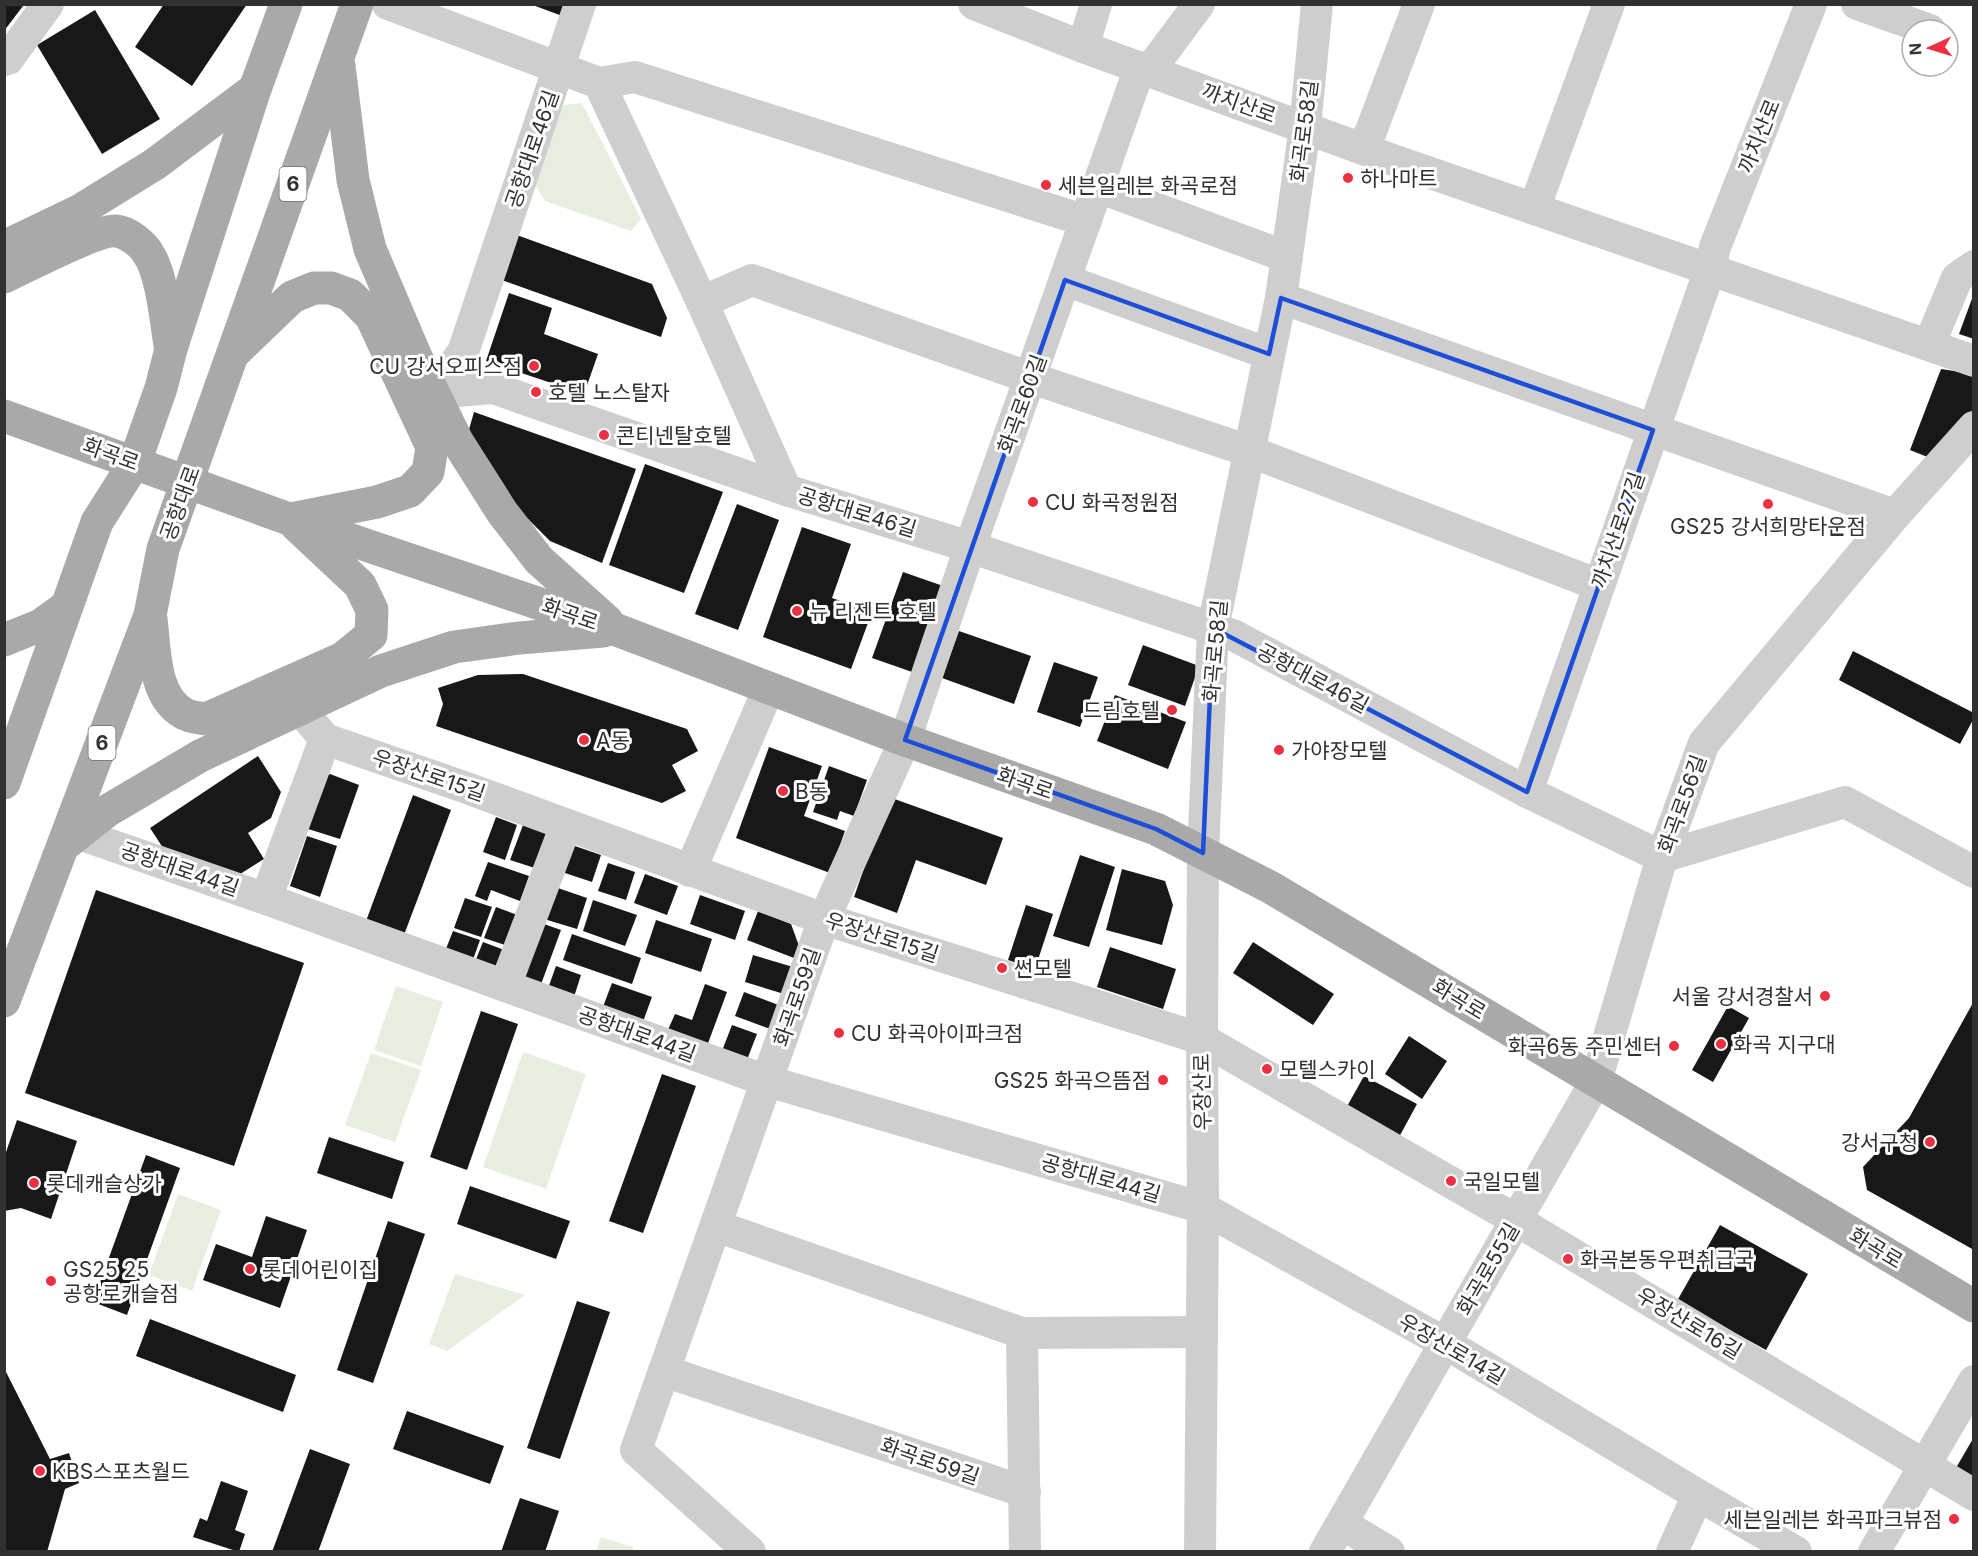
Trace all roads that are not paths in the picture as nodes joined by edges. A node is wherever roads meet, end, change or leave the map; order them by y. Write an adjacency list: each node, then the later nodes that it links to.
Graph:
1 (48, 4): 17 (street)
2 (286, 4): 21 (main road)
3 (357, 4): 16 (main road, 공항대로 / 6)
4 (388, 4): 18 (street, 공항대로46길)
5 (580, 4): 18 (street)
6 (974, 4): 15 (street, 까치산로)
7 (1096, 4): 15 (street)
8 (1199, 4): 19 (street)
9 (1317, 4): 22 (street, 화곡로58길)
10 (1419, 4): 23 (street)
11 (1609, 4): 25 (street)
12 (1811, 4): 30 (street, 까치산로)
13 (1857, 4): 14 (street)
14 (1900, 19)
15 (1083, 47): 19 (street, 까치산로)
16 (338, 56): 37 (main road, 공항대로 / 6); 42 (main road)
17 (4, 60)
18 (559, 68): 20 (street, 공항대로46길); 42 (street, 공항대로46길)
19 (1145, 69): 22 (street, 까치산로); 24 (street, 화곡로60길)
20 (599, 83): 26 (street); 34 (street, 공항대로46길)
21 (255, 89): 27 (main road); 36 (main road)
22 (1305, 127): 23 (street, 까치산로); 28 (street, 화곡로58길)
23 (1361, 148): 25 (street, 까치산로)
24 (1098, 187): 26 (street, 화곡로60길); 28 (street)
25 (1534, 209): 30 (street, 까치산로)
26 (1086, 221): 32 (street, 화곡로60길)
27 (4, 247)
28 (1287, 257): 33 (street, 화곡로58길)
29 (1974, 266): 35 (street)
30 (1710, 270): 35 (street, 까치산로); 45 (street, 까치산로27길)
31 (4, 277): 36 (main road)
32 (1065, 280): 38 (street); 40 (street, 화곡로60길)
33 (1281, 298): 38 (street, 화곡로58길); 45 (street)
34 (702, 302): 40 (street); 49 (street, 공항대로46길)
35 (1929, 345): 39 (street, 까치산로)
36 (171, 349): 47 (main road)
37 (233, 354): 48 (main road, 공항대로 / 6); 51 (main road)
38 (1269, 354): 46 (street, 화곡로58길)
39 (1974, 361)
40 (1031, 378): 46 (street); 52 (street, 화곡로60길)
41 (4, 391): 43 (main road)
42 (434, 393): 49 (street); 57 (main road)
43 (13, 423): 47 (main road, 화곡로)
44 (1974, 427): 50 (street, 화곡로56길)
45 (1653, 430): 50 (street); 53 (street, 까치산로27길)
46 (1249, 451): 53 (street); 56 (street, 화곡로58길)
47 (135, 462): 48 (main road, 화곡로); 54 (main road)
48 (188, 482): 51 (main road, 화곡로); 55 (main road, 공항대로 / 6)
49 (786, 490): 52 (street, 공항대로46길)
50 (1895, 515): 68 (street, 화곡로56길)
51 (289, 519): 55 (main road); 57 (main road, 화곡로)
52 (970, 548): 56 (street, 공항대로46길); 62 (street, 화곡로60길)
53 (1599, 585): 64 (street, 까치산로27길)
54 (66, 607): 58 (main road); 63 (main road)
55 (150, 615): 66 (main road, 공항대로 / 6)
56 (1213, 628): 64 (street, 공항대로46길); 67 (street, 화곡로58길)
57 (617, 630): 59 (main road, 화곡로); 60 (main road)
58 (4, 640)
59 (769, 688): 62 (main road, 화곡로); 69 (street)
60 (300, 709): 61 (street); 66 (main road)
61 (325, 739): 65 (street, 우장산로15길); 71 (street)
62 (905, 740): 67 (main road, 화곡로); 72 (street, 화곡로59길)
63 (4, 783)
64 (1527, 792): 68 (street, 공항대로46길)
65 (566, 825): 69 (street, 우장산로15길); 73 (street)
66 (71, 840): 71 (street, 공항대로44길); 74 (main road, 공항대로 / 6)
67 (1203, 853): 75 (street, 우장산로); 77 (main road, 화곡로)
68 (1662, 857): 70 (street); 77 (street, 화곡로56길)
69 (690, 871): 72 (street, 우장산로15길)
70 (1974, 872)
71 (266, 899): 73 (street, 공항대로44길)
72 (824, 919): 75 (street, 우장산로15길); 76 (street, 화곡로59길)
73 (505, 986): 76 (street, 공항대로44길)
74 (4, 1001)
75 (1202, 1039): 78 (street, 우장산로); 79 (street, 우장산로16길)
76 (767, 1081): 78 (street, 공항대로44길); 80 (street, 화곡로59길)
77 (1596, 1081): 79 (street, 화곡로55길); 81 (main road, 화곡로)
78 (1203, 1208): 82 (street, 우장산로); 84 (street, 우장산로14길)
79 (1516, 1220): 84 (street, 화곡로55길); 87 (street, 우장산로16길)
80 (716, 1226): 83 (street); 85 (street, 화곡로59길)
81 (1974, 1306)
82 (1202, 1332): 83 (street); 94 (street, 우장산로)
83 (1022, 1333): 88 (street)
84 (1445, 1343): 90 (street, 우장산로14길); 91 (street, 화곡로55길)
85 (664, 1371): 88 (street, 화곡로59길); 92 (street, 화곡로59길)
86 (1974, 1381): 87 (street)
87 (1925, 1465): 89 (street, 우장산로16길); 99 (street)
88 (1024, 1492): 93 (street)
89 (1974, 1494)
90 (1698, 1496): 97 (street); 98 (street, 우장산로14길)
91 (1341, 1524): 95 (street, 화곡로55길); 96 (street)
92 (750, 1551)
93 (1026, 1551)
94 (1200, 1551)
95 (1326, 1551)
96 (1389, 1551)
97 (1672, 1551)
98 (1796, 1551)
99 (1874, 1551)

